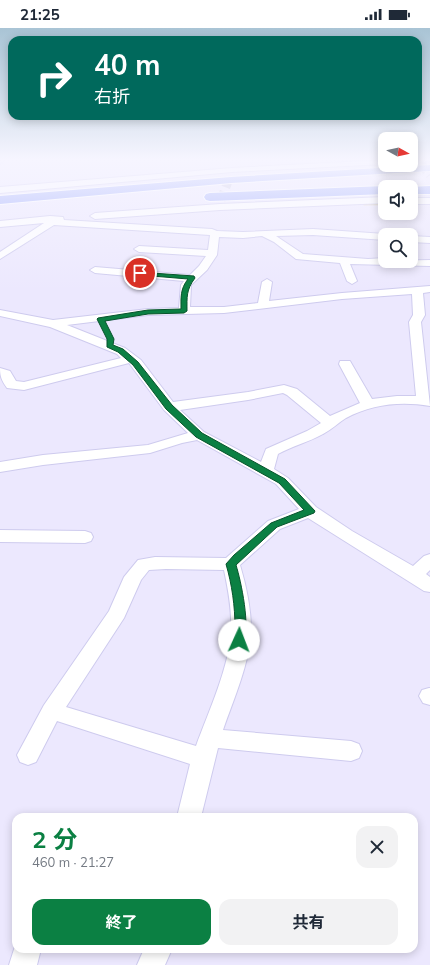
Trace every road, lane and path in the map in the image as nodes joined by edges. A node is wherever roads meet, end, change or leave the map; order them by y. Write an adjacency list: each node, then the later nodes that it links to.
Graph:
1 (67, 203): 5 (highway)
2 (221, 203): 3 (street); 7 (street); 9 (street)
3 (246, 203)
4 (91, 204): 6 (highway)
5 (0, 208)
6 (0, 211)
7 (51, 221): 8 (street); 9 (street); 16 (street)
8 (0, 224)
9 (214, 228): 10 (street); 15 (street)
10 (263, 233): 11 (street); 17 (street)
11 (378, 237)
12 (418, 239): 13 (street)
13 (430, 240)
14 (139, 249): 15 (street)
15 (212, 253): 20 (street)
16 (0, 256)
17 (344, 261): 18 (street); 22 (street)
18 (430, 263)
19 (95, 270): 20 (street)
20 (192, 278): 26 (street)
21 (267, 282): 25 (street)
22 (352, 282)
23 (430, 289): 24 (street)
24 (417, 290): 25 (street); 34 (street)
25 (263, 306): 26 (street)
26 (184, 311): 30 (street)
27 (7, 314): 28 (street); 29 (street)
28 (0, 323)
29 (53, 324): 30 (street); 30 (street)
30 (105, 331): 31 (street)
31 (131, 359): 33 (street); 36 (street)
32 (345, 364): 35 (street)
33 (0, 372)
34 (426, 401): 35 (street)
35 (368, 404): 37 (street)
36 (169, 407): 37 (street); 38 (street)
37 (329, 423): 40 (street)
38 (199, 435): 39 (street); 40 (street)
39 (0, 467)
40 (266, 471): 41 (street)
41 (310, 511): 45 (street); 46 (street)
42 (0, 536): 43 (street)
43 (85, 537)
44 (430, 560): 46 (street)
45 (231, 564): 48 (street); 49 (street)
46 (414, 575): 47 (street)
47 (430, 586)
48 (52, 711): 51 (street); 52 (street)
49 (210, 736): 50 (street); 52 (street)
50 (350, 751)
51 (28, 754)
52 (203, 758): 53 (street)
53 (190, 813)
54 (27, 953): 56 (street)
55 (156, 953): 57 (street)
56 (23, 965)
57 (151, 965)

